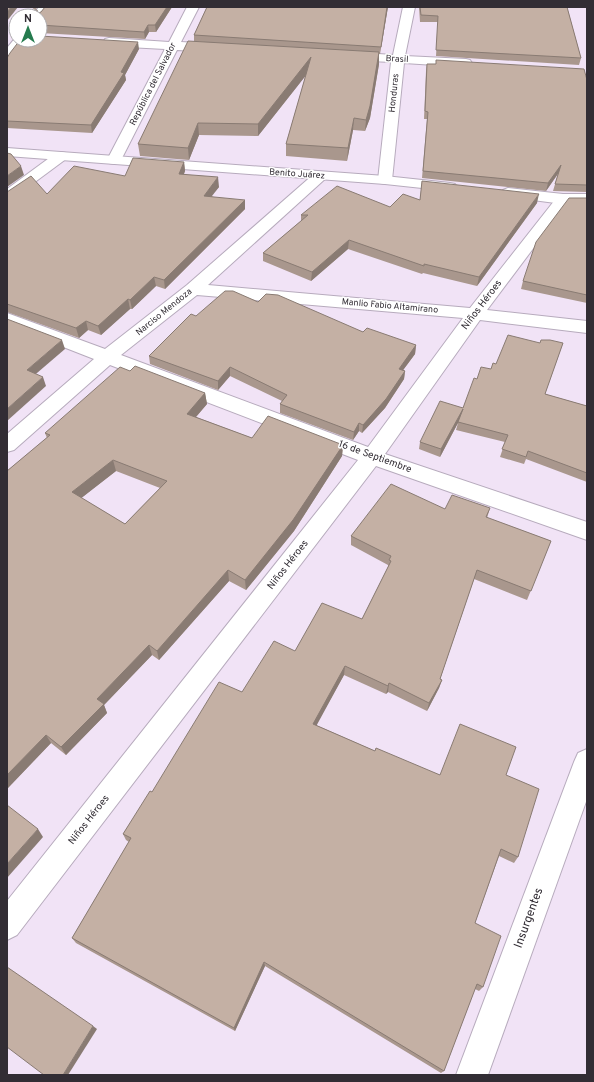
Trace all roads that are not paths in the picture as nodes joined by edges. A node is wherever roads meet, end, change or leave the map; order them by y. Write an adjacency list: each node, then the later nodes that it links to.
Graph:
1 (192, 7): 4 (street, República del Salvador)
2 (409, 7): 9 (street, Honduras)
3 (95, 41): 4 (street)
4 (172, 46): 6 (street); 13 (street, República del Salvador)
5 (14, 48): 8 (street)
6 (227, 49)
7 (336, 55): 9 (street, Brasil)
8 (7, 56)
9 (398, 59): 10 (street, Brasil); 15 (street, Honduras)
10 (477, 64)
11 (7, 152): 12 (street, Benito Juárez)
12 (61, 156): 13 (street, Benito Juárez); 18 (street)
13 (114, 160): 14 (street, Benito Juárez)
14 (320, 176): 15 (street, Benito Juárez); 21 (street, Narciso Mendoza)
15 (385, 180): 16 (street, Benito Juárez)
16 (462, 188)
17 (493, 192): 19 (street)
18 (7, 196)
19 (563, 199): 20 (street); 22 (street, Niños Héroes)
20 (587, 199)
21 (193, 288): 22 (street, Manlio Fabio Altamirano); 25 (street, Narciso Mendoza)
22 (475, 314): 24 (street, Manlio Fabio Altamirano); 27 (street, Niños Héroes)
23 (7, 319): 25 (street, 16 de Septiembre)
24 (587, 327)
25 (107, 357): 26 (street, Narciso Mendoza); 27 (street, 16 de Septiembre)
26 (7, 445)
27 (372, 457): 28 (street, 16 de Septiembre); 30 (street, Niños Héroes)
28 (587, 531)
29 (587, 762): 31 (street, Insurgentes)
30 (7, 925)
31 (472, 1075)

